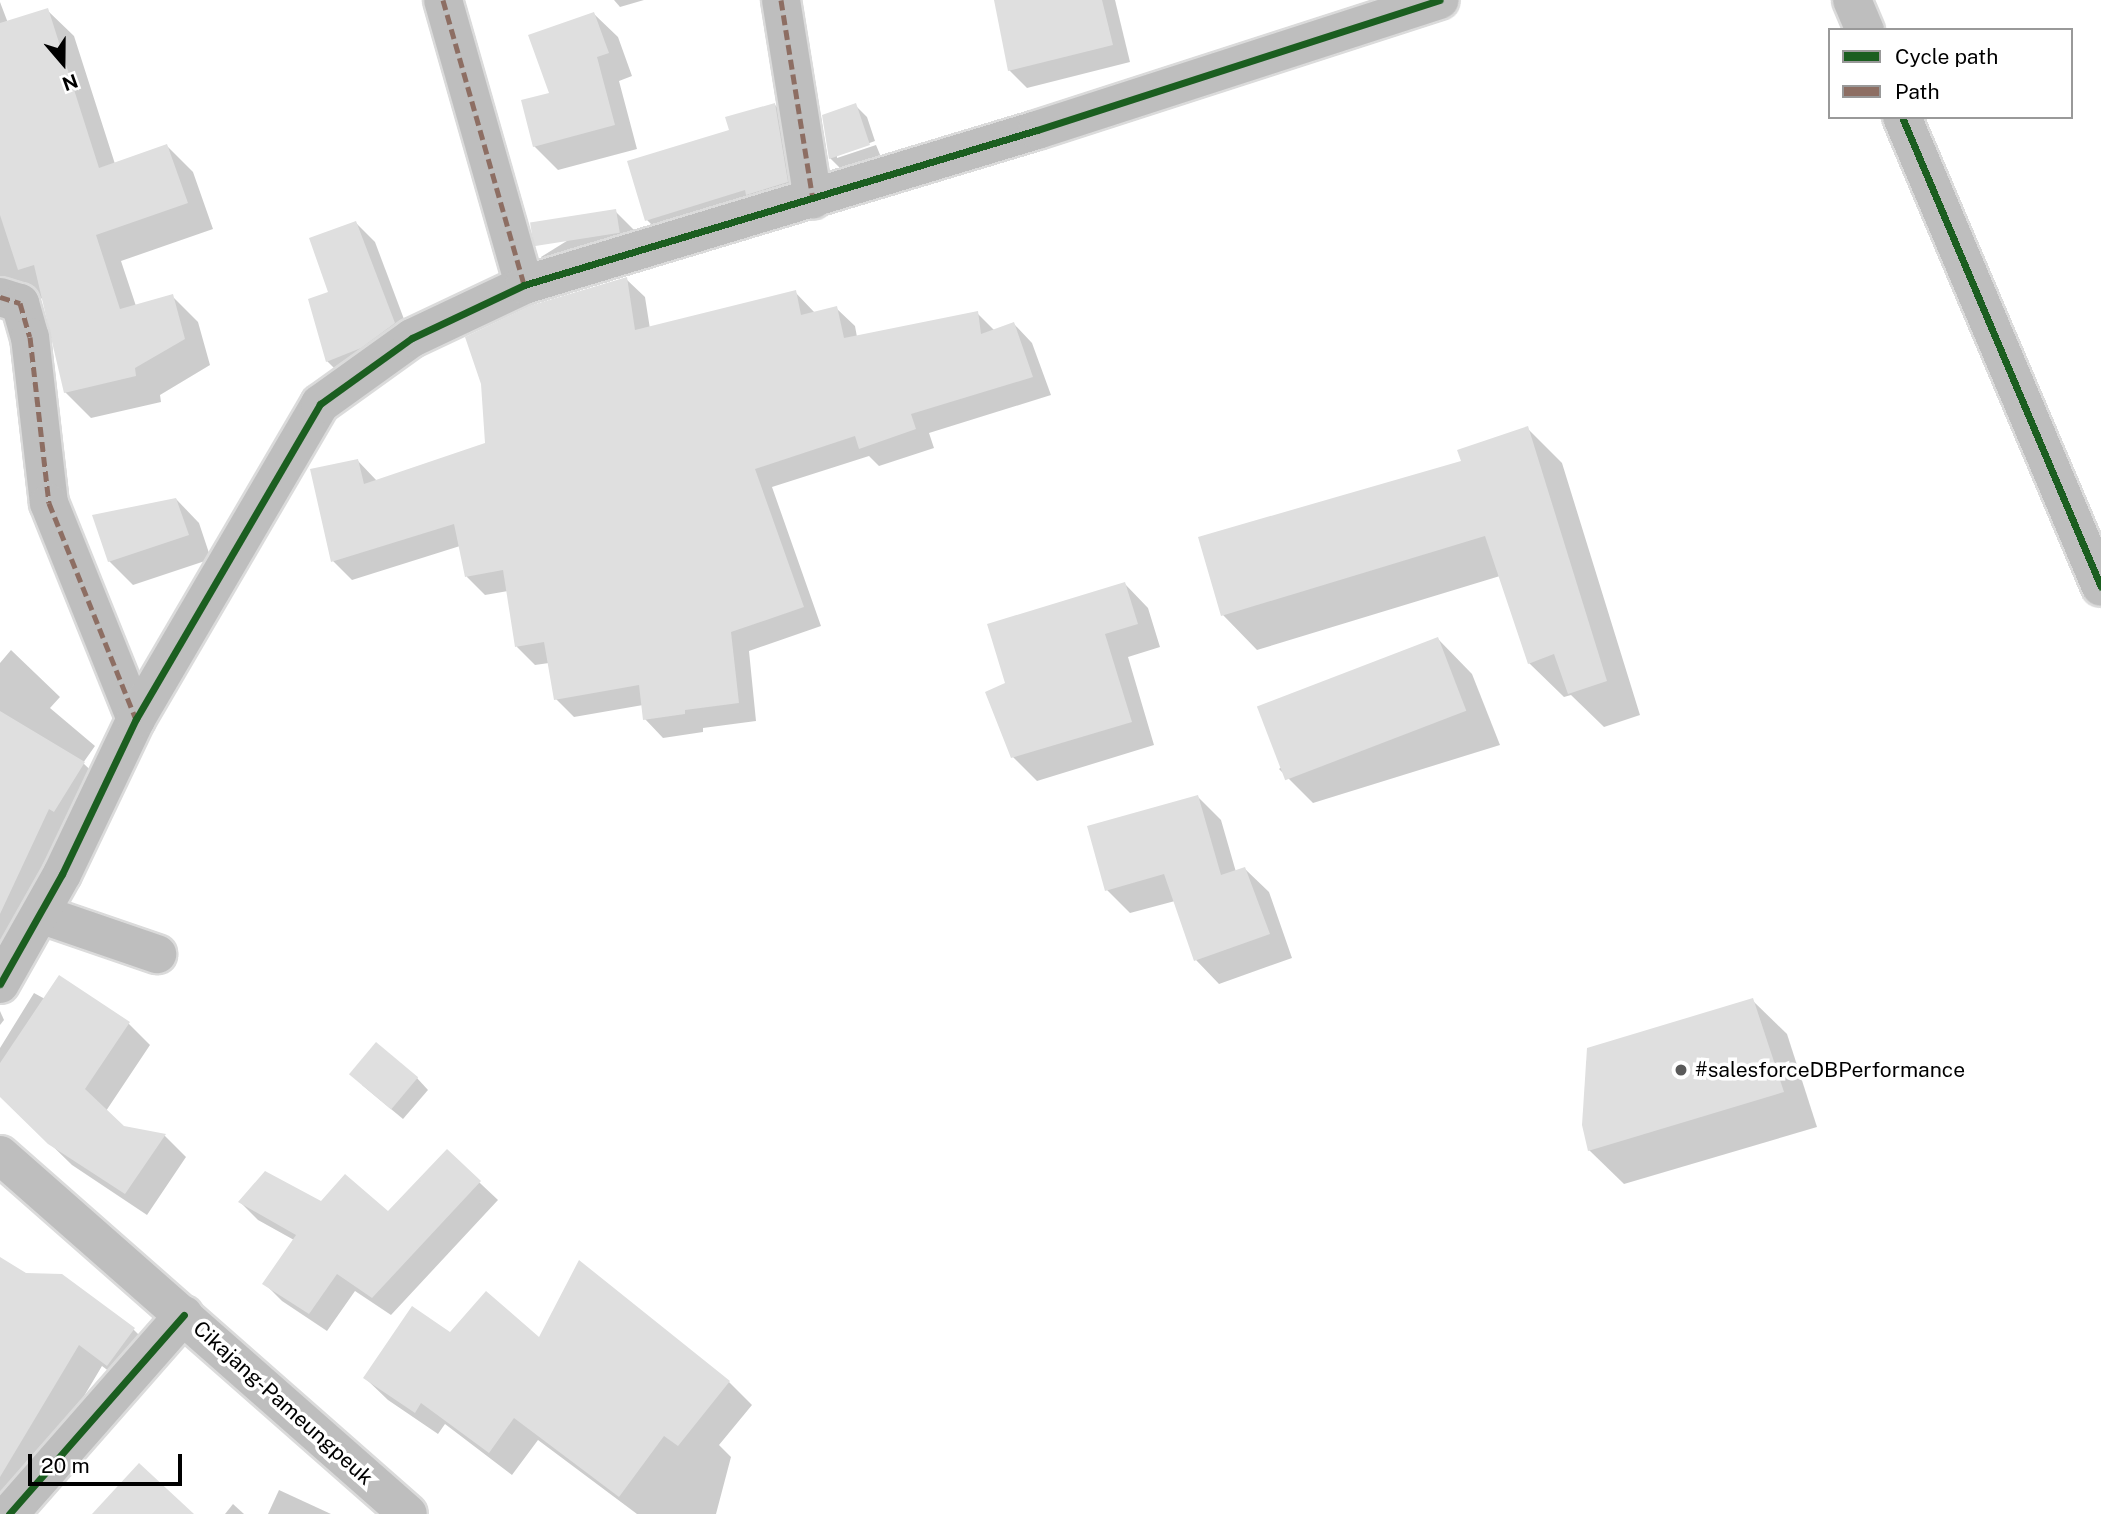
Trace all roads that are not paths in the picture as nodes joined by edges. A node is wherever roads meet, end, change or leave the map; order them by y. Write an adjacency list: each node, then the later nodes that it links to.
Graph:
1 (443, 0): 8 (street)
2 (781, 0): 7 (street)
3 (1440, 0): 7 (street)
4 (1852, 0): 5 (street)
5 (1864, 28)
6 (1903, 119): 10 (street)
7 (813, 199): 8 (street)
8 (524, 285): 11 (street)
9 (0, 297): 11 (street)
10 (2101, 587)
11 (136, 719): 12 (street)
12 (40, 914): 13 (street); 14 (street)
13 (157, 954)
14 (0, 984)
15 (0, 1155): 16 (street, Cikajang-Pameungpeuk)
16 (184, 1315): 17 (street); 18 (street, Cikajang-Pameungpeuk)
17 (9, 1514)
18 (408, 1514)

